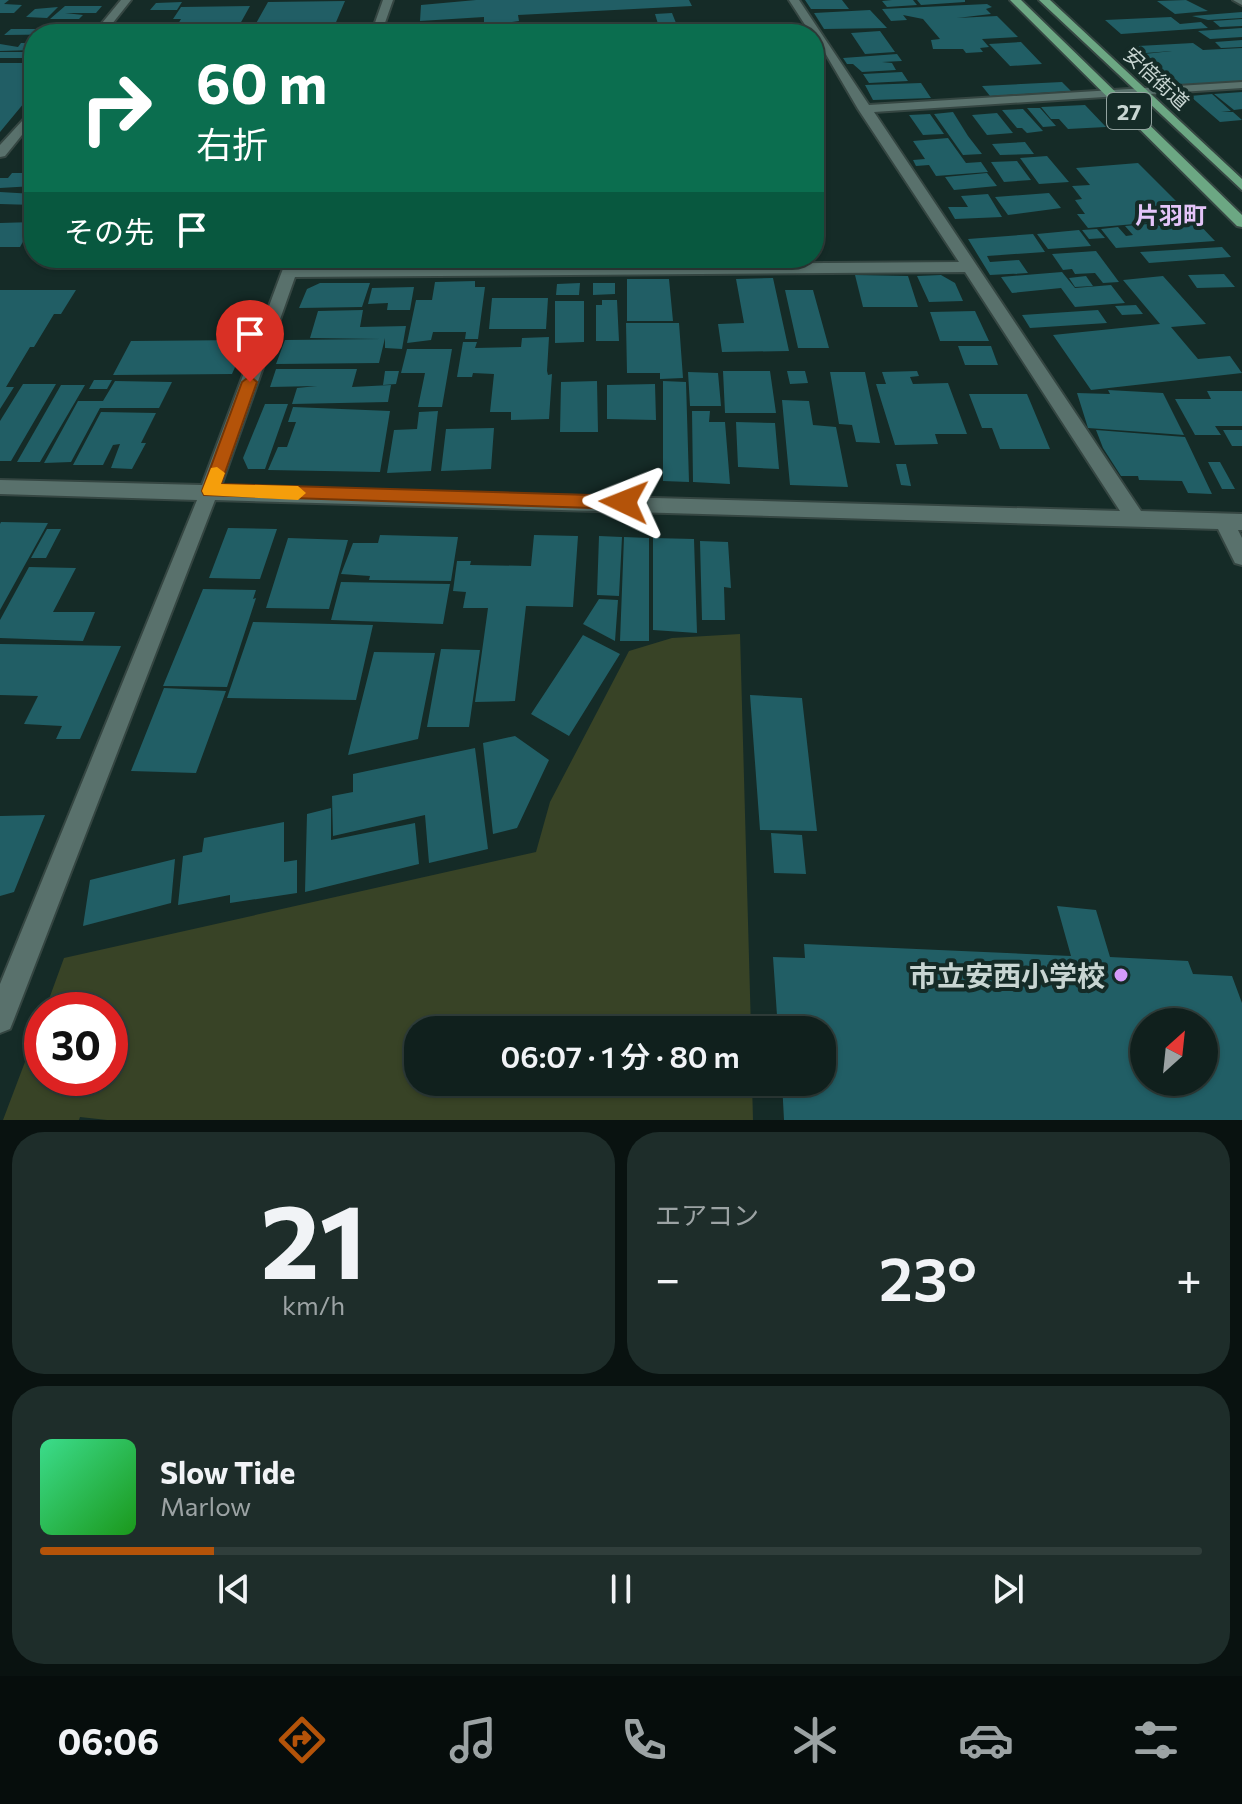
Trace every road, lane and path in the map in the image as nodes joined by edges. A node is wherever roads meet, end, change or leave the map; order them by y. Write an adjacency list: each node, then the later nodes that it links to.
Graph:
1 (126, 0): 6 (street)
2 (388, 0): 7 (street)
3 (794, 0): 8 (street)
4 (1015, 0): 12 (main road, 安倍街道 / 27)
5 (1044, 0): 11 (main road, 安倍街道 / 27)
6 (106, 24)
7 (380, 24)
8 (809, 24)
9 (824, 47): 13 (street)
10 (1242, 85): 11 (street)
11 (1144, 92): 12 (street); 16 (main road, 安倍街道 / 27)
12 (1111, 93): 13 (street); 17 (main road, 安倍街道 / 27)
13 (864, 109): 19 (street)
14 (24, 124): 15 (street)
15 (0, 153)
16 (1242, 186)
17 (1242, 223)
18 (824, 267): 19 (street)
19 (968, 267): 23 (street)
20 (291, 268): 22 (street)
21 (0, 487): 22 (street)
22 (210, 491): 23 (street); 26 (street)
23 (1134, 517): 24 (street)
24 (1233, 522): 25 (street)
25 (1242, 557)
26 (0, 1019)

